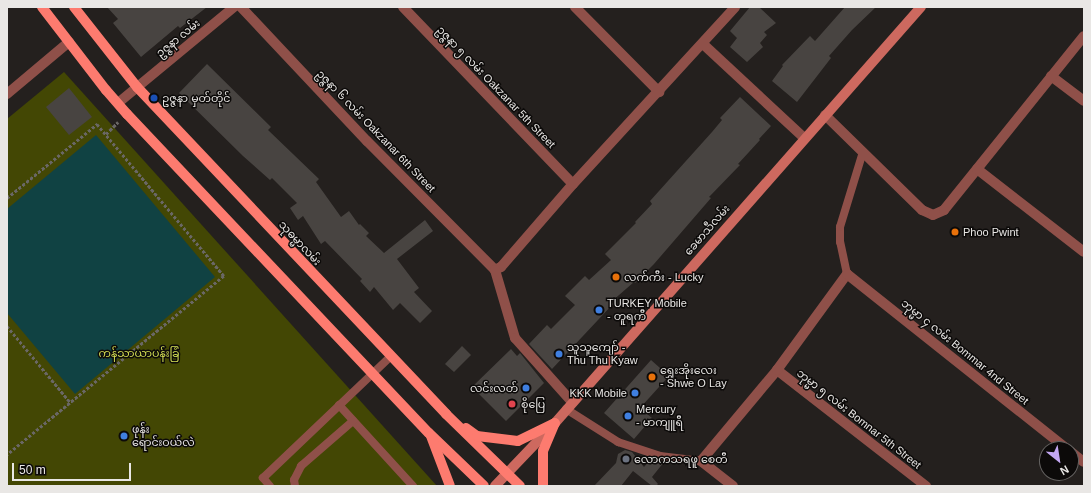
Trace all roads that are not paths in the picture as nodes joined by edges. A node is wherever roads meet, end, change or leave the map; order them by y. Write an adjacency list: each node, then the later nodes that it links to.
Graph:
1 (42, 7): 10 (main road)
2 (74, 7): 13 (main road, သုဓမ္မာလမ်း)
3 (234, 7): 13 (street, ဥဇ္ဇနာ လမ်း)
4 (241, 7): 24 (street, ဥဇ္ဇနာ ၆ လမ်း Oakzanar 6th Street)
5 (402, 7): 22 (street, ဥဇ္ဇနာ ၅ လမ်း Oakzanar 5th Street)
6 (575, 7): 14 (street)
7 (735, 7): 11 (street)
8 (921, 7): 18 (main road, ခေမာသီလမ်း)
9 (1084, 36): 12 (street)
10 (69, 42): 15 (street); 17 (main road)
11 (703, 44): 14 (street); 19 (street)
12 (1051, 76): 16 (street); 21 (street)
13 (137, 86): 17 (street, ဥဇ္ဇနာ လမ်း); 26 (main road, သုဓမ္မာလမ်း)
14 (659, 92): 22 (street)
15 (7, 94)
16 (1084, 101)
17 (118, 103): 28 (main road)
18 (825, 115): 19 (main road, ခေမာသီလမ်း); 20 (street)
19 (804, 138): 30 (main road, ခေမာသီလမ်း)
20 (863, 152): 21 (street); 25 (lane)
21 (976, 169): 23 (street)
22 (573, 184): 24 (street)
23 (1084, 252)
24 (495, 270): 30 (street)
25 (847, 274): 27 (street); 35 (street, ဘုမ္မာ ၄ လမ်း Bommar 4nd Street)
26 (391, 356): 28 (lane); 31 (main road, သုဓမ္မာလမ်း)
27 (777, 370): 36 (street); 47 (street, ဘုမ္မာ ၅ လမ်း Bomnar 5th Street)
28 (373, 372): 29 (lane); 34 (main road)
29 (339, 405): 32 (lane); 38 (lane)
30 (569, 406): 33 (main road, ခေမာသီလမ်း); 36 (lane)
31 (446, 414): 33 (main road); 37 (main road, သုဓမ္မာလမ်း)
32 (353, 421): 39 (lane); 40 (lane)
33 (555, 423): 37 (main road, ခေမာသီလမ်း); 45 (main road)
34 (429, 433): 41 (main road); 42 (main road)
35 (1057, 441)
36 (701, 461): 46 (street)
37 (506, 474): 43 (main road, ခေမာသီလမ်း); 44 (main road, သုဓမ္မာလမ်း)
38 (270, 486)
39 (295, 486)
40 (413, 486)
41 (450, 486)
42 (484, 486)
43 (495, 486)
44 (520, 486)
45 (543, 486)
46 (733, 486)
47 (926, 486)

